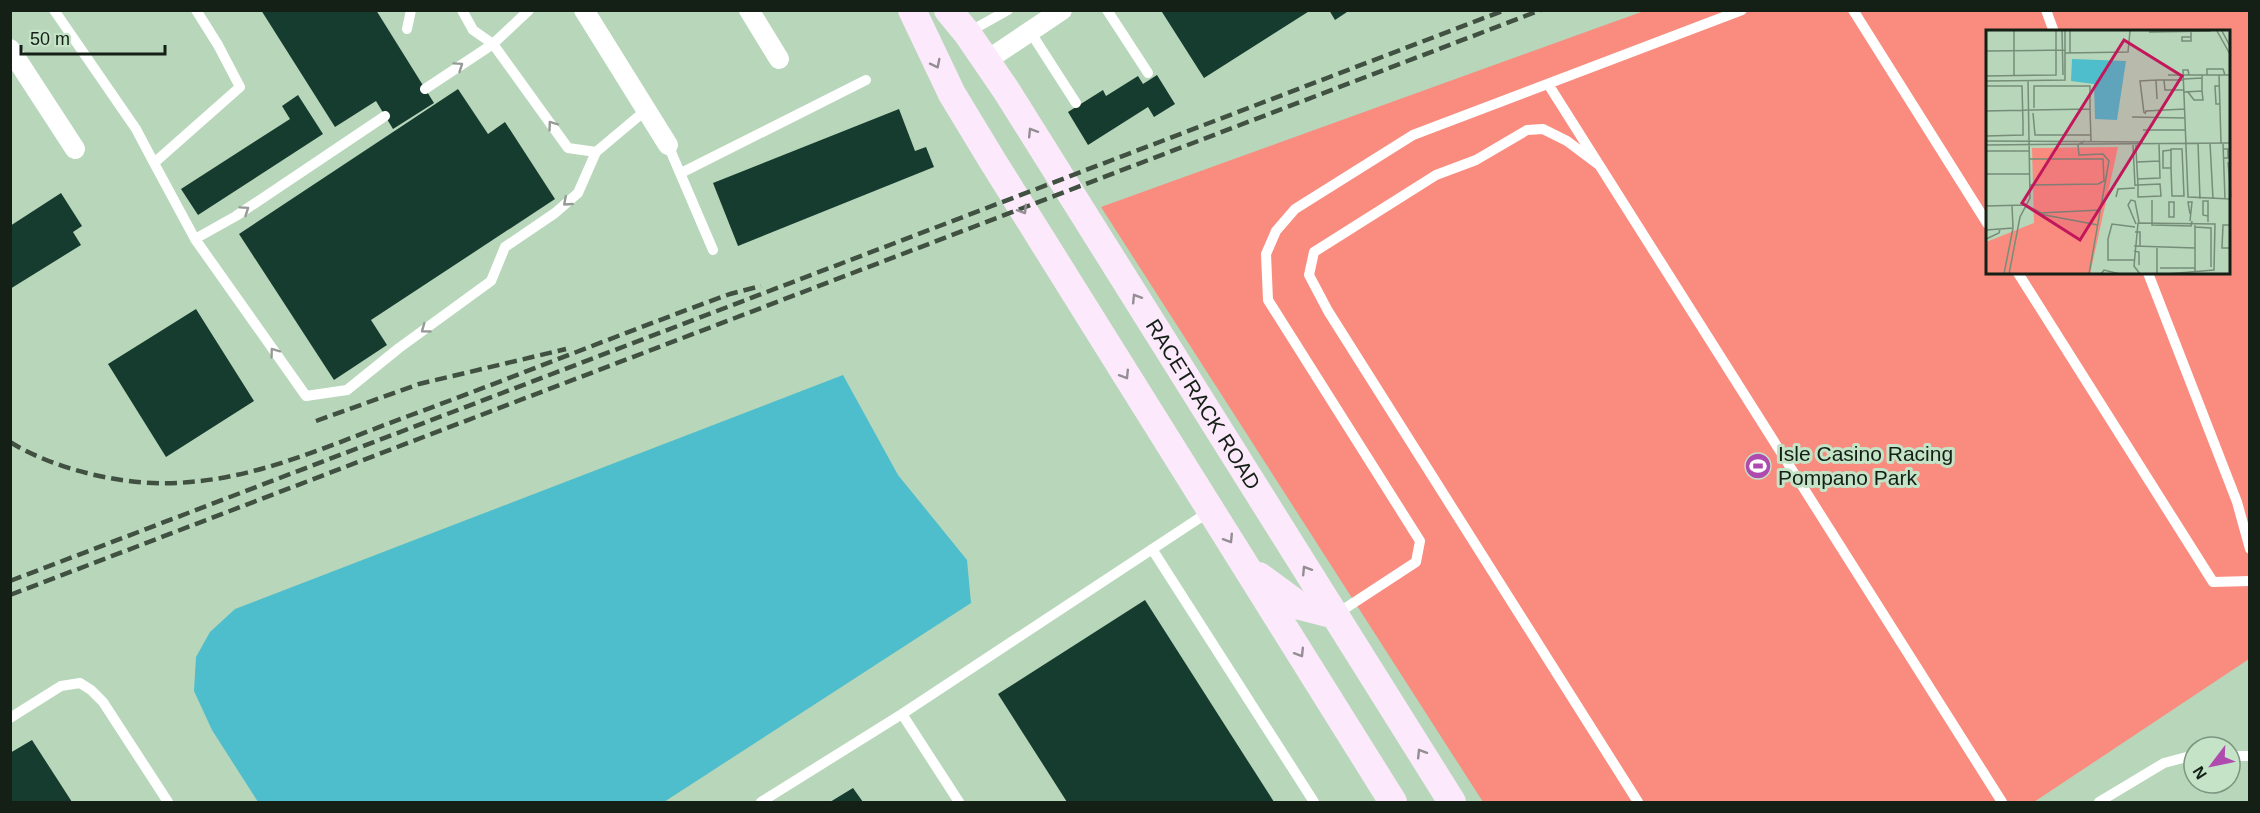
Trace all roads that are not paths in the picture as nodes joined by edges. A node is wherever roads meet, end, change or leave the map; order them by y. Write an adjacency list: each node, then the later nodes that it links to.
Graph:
1 (54, 10): 34 (lane)
2 (196, 10): 34 (lane)
3 (411, 10): 16 (lane)
4 (462, 10): 20 (lane)
5 (529, 10): 20 (lane)
6 (584, 10): 29 (street)
7 (749, 10): 22 (street)
8 (912, 10): 42 (street, one-way to 42)
9 (948, 10): 18 (street, RACETRACK ROAD)
10 (1008, 10): 18 (lane)
11 (1062, 10): 19 (street)
12 (1107, 10): 24 (lane)
13 (1742, 10): 26 (lane)
14 (1853, 10): 37 (lane)
15 (2046, 10): 17 (lane)
16 (407, 29)
17 (2053, 30)
18 (967, 33): 23 (street, RACETRACK ROAD)
19 (1031, 33): 23 (street); 28 (lane)
20 (493, 44): 27 (lane, one-way to 20); 33 (lane, one-way to 20)
21 (10, 49): 32 (street)
22 (779, 59)
23 (986, 61): 47 (street, RACETRACK ROAD, one-way to 23)
24 (1148, 73)
25 (866, 80): 36 (lane)
26 (1548, 84): 35 (lane); 47 (lane)
27 (425, 89)
28 (1076, 104)
29 (646, 110): 31 (street); 33 (lane)
30 (385, 116): 38 (lane, one-way to 30)
31 (668, 146): 36 (lane)
32 (75, 149)
33 (596, 152): 38 (lane, one-way to 38)
34 (154, 163): 38 (lane)
35 (1599, 165): 57 (lane); 58 (lane)
36 (681, 173): 39 (lane)
37 (1986, 222)
38 (195, 239)
39 (713, 250)
40 (2019, 274): 46 (lane)
41 (2148, 274): 44 (lane)
42 (1211, 510): 43 (lane); 45 (street, one-way to 45)
43 (1152, 549): 48 (lane); 54 (lane)
44 (2250, 549)
45 (1247, 568): 47 (street); 55 (street, one-way to 55)
46 (2250, 581)
47 (1335, 615): 56 (street, RACETRACK ROAD, one-way to 47)
48 (902, 714): 52 (lane); 53 (lane)
49 (10, 718): 51 (lane)
50 (2182, 758): 59 (lane)
51 (168, 802)
52 (761, 802)
53 (959, 802)
54 (1314, 802)
55 (1393, 802)
56 (1452, 802)
57 (1638, 802)
58 (2002, 802)
59 (2099, 802)

